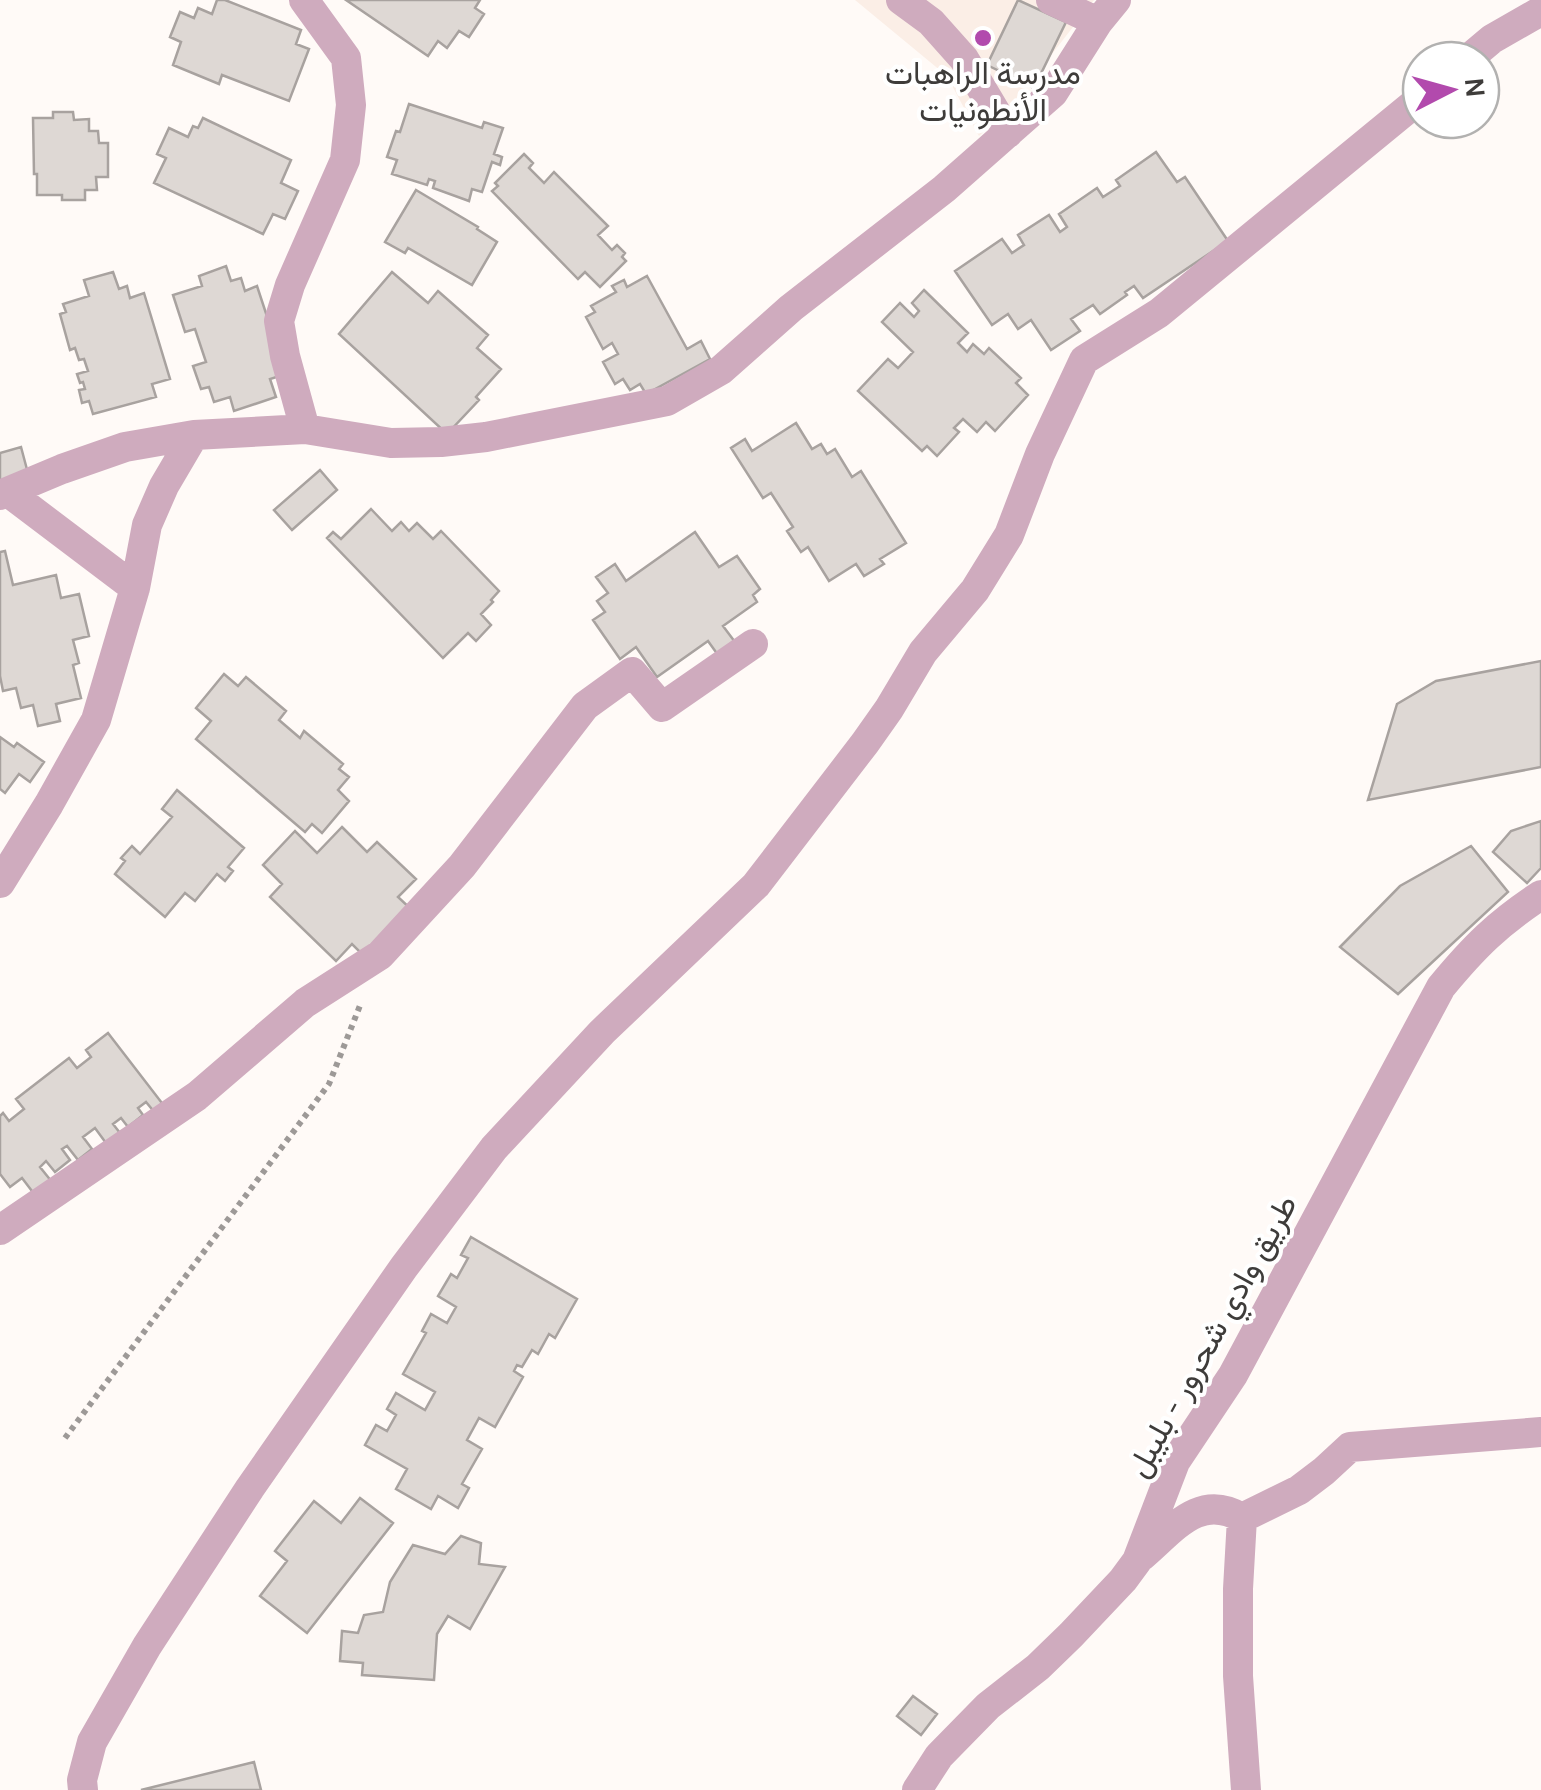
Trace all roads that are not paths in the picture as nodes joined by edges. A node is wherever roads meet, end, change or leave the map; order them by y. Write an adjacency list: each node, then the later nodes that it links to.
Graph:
1 (304, 0): 9 (street)
2 (901, 0): 8 (street)
3 (1052, 0): 4 (street)
4 (1107, 11): 8 (street)
5 (1541, 11): 6 (street)
6 (1491, 40)
7 (1401, 114): 20 (street)
8 (1008, 133): 9 (street)
9 (305, 429): 10 (street)
10 (194, 434): 11 (street); 12 (street)
11 (4, 494): 12 (street)
12 (134, 588): 14 (street)
13 (753, 644): 16 (street)
14 (0, 883)
15 (1541, 895): 19 (street, طريق وادي شحرور - بليبل)
16 (0, 1230)
17 (1541, 1432): 18 (street)
18 (1242, 1518): 19 (street); 22 (street)
19 (1137, 1560): 21 (street, طريق وادي شحرور - بليبل)
20 (83, 1790)
21 (917, 1790)
22 (1246, 1790)

